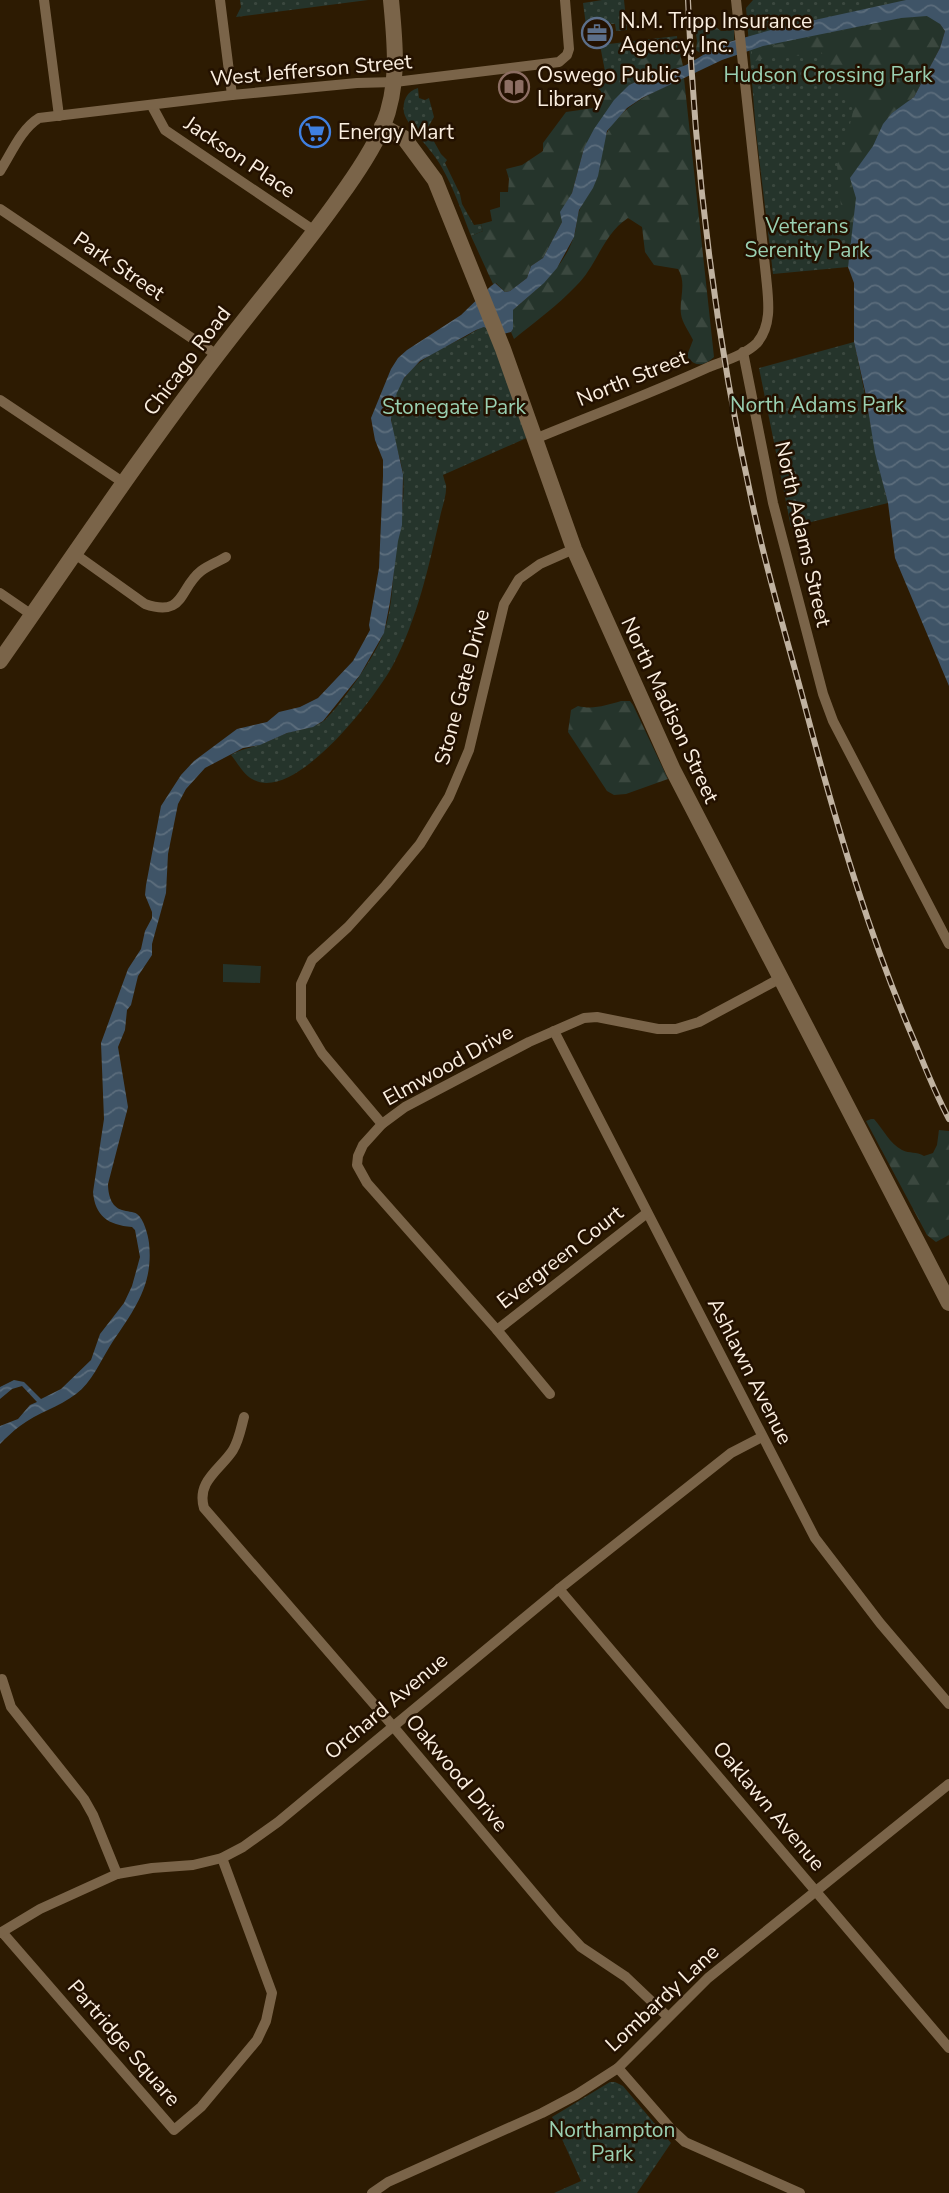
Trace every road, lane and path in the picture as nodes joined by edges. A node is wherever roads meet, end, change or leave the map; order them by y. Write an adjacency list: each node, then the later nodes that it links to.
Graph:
1 (44, 0): 9 (street)
2 (220, 0): 7 (street)
3 (390, 0): 6 (street, Chicago Road)
4 (565, 0): 6 (street, West Jefferson Street)
5 (736, 0): 14 (street)
6 (395, 82): 7 (street, West Jefferson Street); 10 (street, Chicago Road)
7 (232, 95): 8 (street, West Jefferson Street)
8 (152, 106): 9 (street, West Jefferson Street); 13 (street, Jackson Place)
9 (59, 116): 11 (street, West Jefferson Street)
10 (382, 126): 13 (street, Chicago Road); 17 (street, North Madison Street)
11 (0, 171)
12 (0, 209): 15 (street, Park Street)
13 (316, 232): 15 (street, Chicago Road)
14 (743, 352): 17 (street, North Street); 25 (street, North Adams Street)
15 (217, 355): 18 (street, Chicago Road)
16 (0, 400): 18 (street)
17 (535, 439): 19 (street, North Madison Street)
18 (124, 483): 20 (street, Chicago Road)
19 (573, 550): 26 (street, North Madison Street); 28 (street, Stone Gate Drive)
20 (75, 554): 21 (street); 23 (street, Chicago Road)
21 (226, 557)
22 (0, 593): 23 (street)
23 (32, 615): 24 (street, Chicago Road)
24 (0, 661)
25 (949, 944)
26 (779, 978): 27 (street, Elmwood Drive); 30 (street, North Madison Street)
27 (554, 1031): 28 (street, Elmwood Drive); 29 (street, Ashlawn Avenue)
28 (382, 1124): 31 (street, Elmwood Drive)
29 (647, 1213): 31 (street, Evergreen Court); 34 (street, Ashlawn Avenue)
30 (949, 1303)
31 (498, 1331): 32 (street, Elmwood Drive)
32 (550, 1394)
33 (244, 1417): 38 (street, Oakwood Drive)
34 (762, 1437): 35 (street, Orchard Avenue); 37 (street, Ashlawn Avenue)
35 (559, 1588): 38 (street, Orchard Avenue); 42 (street, Oaklawn Avenue)
36 (2, 1679): 41 (street)
37 (949, 1704)
38 (392, 1725): 40 (street, Orchard Avenue); 44 (street, Oakwood Drive)
39 (949, 1784): 42 (street, Lombardy Lane)
40 (222, 1858): 41 (street, Orchard Avenue); 43 (street, Partridge Square)
41 (117, 1874): 43 (street, Orchard Avenue)
42 (816, 1891): 44 (street, Lombardy Lane); 45 (street, Oaklawn Avenue)
43 (1, 1932)
44 (667, 2016): 46 (street, Lombardy Lane)
45 (949, 2048)
46 (618, 2068): 47 (street, Lombardy Lane); 48 (street)
47 (372, 2193)
48 (800, 2193)

